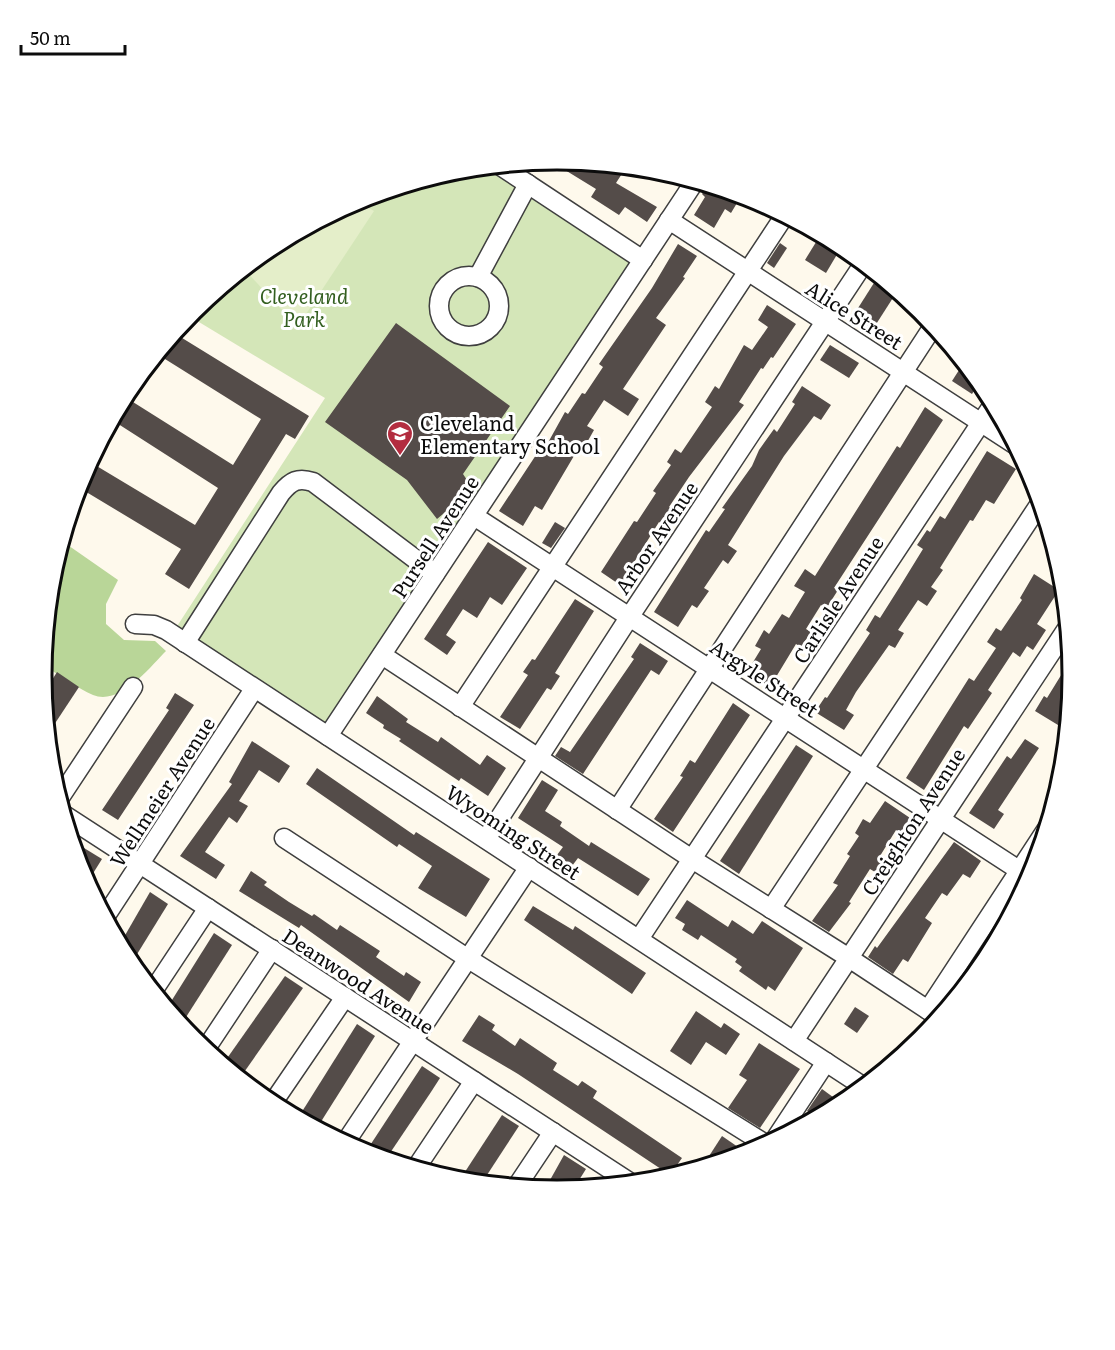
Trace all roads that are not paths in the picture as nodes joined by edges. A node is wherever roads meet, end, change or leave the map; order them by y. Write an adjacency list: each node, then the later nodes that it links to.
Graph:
1 (510, 172): 2 (street)
2 (528, 184): 6 (street); 9 (street)
3 (690, 188): 4 (street, Pursell Avenue)
4 (669, 220): 6 (street, Pursell Avenue); 8 (street, Alice Street)
5 (781, 222): 8 (street)
6 (643, 260): 17 (street, Pursell Avenue)
7 (859, 270): 10 (street, Arbor Avenue)
8 (748, 272): 10 (street, Alice Street); 18 (street)
9 (478, 277)
10 (825, 322): 12 (street, Alice Street); 20 (street, Arbor Avenue)
11 (929, 333): 12 (street)
12 (903, 371): 14 (street, Alice Street); 25 (street)
13 (988, 411): 14 (street, Carlisle Avenue)
14 (980, 422): 15 (street, Alice Street); 29 (street, Carlisle Avenue)
15 (1002, 436)
16 (1035, 511): 32 (street)
17 (474, 516): 18 (street, Argyle Street); 19 (street, Pursell Avenue)
18 (553, 566): 20 (street, Argyle Street); 28 (street)
19 (435, 574): 23 (street); 24 (street, Pursell Avenue)
20 (630, 616): 25 (street, Argyle Street); 31 (street, Arbor Avenue)
21 (135, 624): 23 (street, Wyoming Street)
22 (1061, 638): 35 (street, Creighton Avenue)
23 (185, 643): 27 (street, Wyoming Street)
24 (382, 655): 28 (street); 30 (street, Pursell Avenue)
25 (711, 669): 29 (street, Argyle Street); 34 (street)
26 (134, 687): 33 (street)
27 (254, 689): 30 (street, Wyoming Street); 40 (street, Wellmeier Avenue)
28 (460, 707): 31 (street)
29 (786, 718): 32 (street, Argyle Street); 39 (street, Carlisle Avenue)
30 (328, 736): 38 (street, Wyoming Street)
31 (537, 758): 34 (street); 38 (street, Arbor Avenue)
32 (865, 768): 35 (street, Argyle Street); 46 (street)
33 (66, 789)
34 (617, 810): 39 (street)
35 (941, 818): 42 (street, Argyle Street); 49 (street, Creighton Avenue)
36 (74, 820): 40 (street, Deanwood Avenue)
37 (284, 838): 50 (street)
38 (486, 839): 41 (street, Wyoming Street)
39 (692, 859): 46 (street); 47 (street, Carlisle Avenue)
40 (140, 864): 44 (street, Deanwood Avenue); 45 (street, Wellmeier Avenue)
41 (528, 867): 47 (street, Wyoming Street); 50 (street)
42 (1022, 872)
43 (1012, 895): 53 (street)
44 (208, 908): 48 (street, Deanwood Avenue); 51 (street)
45 (110, 909)
46 (771, 909): 49 (street)
47 (639, 939): 56 (street, Wyoming Street)
48 (272, 950): 52 (street, Deanwood Avenue); 57 (street)
49 (849, 957): 54 (street); 56 (street, Creighton Avenue)
50 (467, 958): 55 (street); 65 (street)
51 (158, 983)
52 (345, 997): 55 (street, Deanwood Avenue); 61 (street)
53 (942, 1002)
54 (932, 1013)
55 (413, 1041): 59 (street, Deanwood Avenue); 64 (street)
56 (794, 1041): 58 (street, Wyoming Street)
57 (211, 1042)
58 (826, 1062): 60 (street, Wyoming Street); 62 (street)
59 (474, 1081): 63 (street, Deanwood Avenue); 66 (street)
60 (856, 1082)
61 (278, 1095)
62 (783, 1127)
63 (553, 1132): 67 (street, Deanwood Avenue); 68 (street)
64 (350, 1135)
65 (757, 1139)
66 (421, 1161)
67 (621, 1176)
68 (522, 1179)

